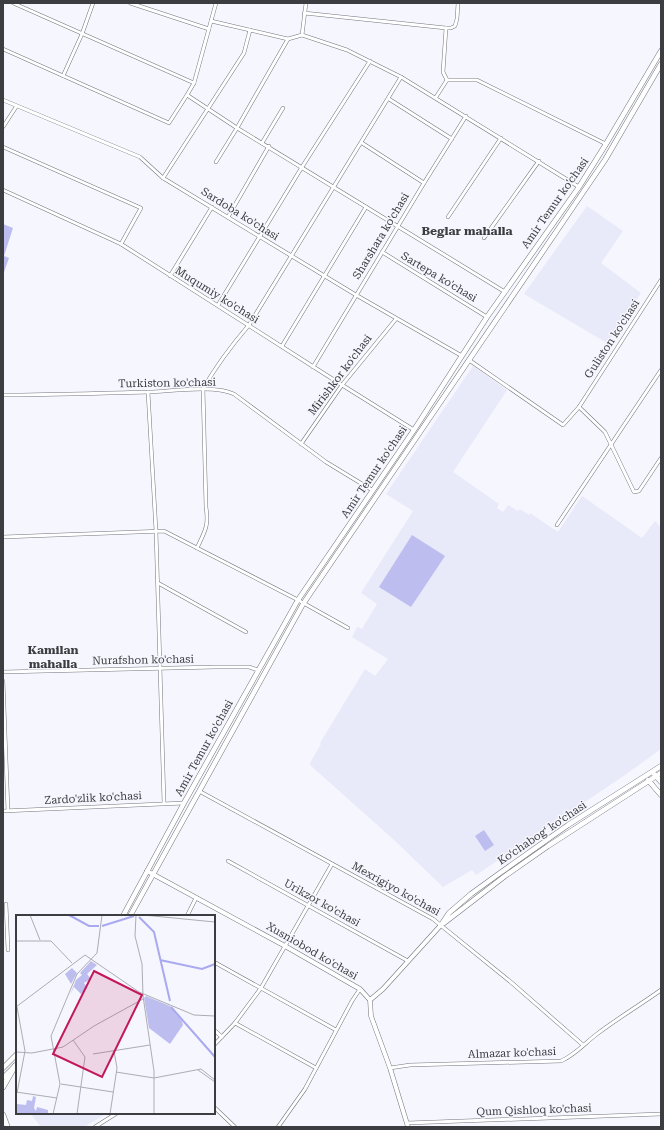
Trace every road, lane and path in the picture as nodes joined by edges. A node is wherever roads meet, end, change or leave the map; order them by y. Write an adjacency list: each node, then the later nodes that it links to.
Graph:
1 (13, 3): 12 (street)
2 (93, 3): 12 (street)
3 (130, 3): 10 (street)
4 (216, 3): 8 (street)
5 (306, 3): 7 (street)
6 (458, 3): 9 (street)
7 (304, 13): 9 (street); 13 (street)
8 (211, 21): 10 (street); 11 (street)
9 (446, 28): 21 (street)
10 (209, 29): 22 (street)
11 (250, 30): 14 (street); 28 (street)
12 (82, 34): 19 (street); 22 (street)
13 (302, 35): 14 (street); 17 (street)
14 (288, 39): 32 (street)
15 (3, 50): 19 (street)
16 (661, 51): 37 (main road, Amir Temur ko'chasi)
17 (370, 61): 20 (street); 42 (street)
18 (661, 64): 69 (main road, Amir Temur ko'chasi)
19 (63, 76): 23 (street)
20 (402, 77): 24 (street); 25 (street)
21 (447, 80): 24 (street); 37 (street)
22 (194, 83): 23 (street)
23 (187, 95): 28 (street)
24 (436, 97): 30 (street)
25 (389, 99): 34 (street); 36 (street)
26 (3, 100): 27 (street, Sardoba ko'chasi)
27 (16, 107): 31 (street); 43 (street, Sardoba ko'chasi)
28 (208, 108): 32 (street); 43 (street)
29 (283, 108): 35 (street)
30 (466, 116): 33 (street); 34 (street, Sharshara ko'chasi)
31 (3, 128)
32 (237, 128): 35 (street); 41 (street)
33 (500, 138): 40 (street); 51 (street)
34 (452, 139): 44 (street, Sharshara ko'chasi)
35 (262, 142): 38 (street)
36 (362, 143): 44 (street); 45 (street)
37 (606, 144): 46 (main road, Amir Temur ko'chasi)
38 (269, 146): 42 (street); 50 (street)
39 (3, 147): 55 (street)
40 (539, 161): 46 (street); 54 (street)
41 (216, 162)
42 (302, 167): 45 (street); 53 (street)
43 (163, 178): 48 (street, Sardoba ko'chasi)
44 (424, 183): 52 (street, Sharshara ko'chasi)
45 (334, 187): 49 (street); 57 (street)
46 (579, 187): 61 (main road, Amir Temur ko'chasi)
47 (3, 190): 55 (street, Muqumiy ko'chasi)
48 (212, 207): 50 (street, Sardoba ko'chasi); 58 (street)
49 (366, 207): 52 (street); 59 (street)
50 (228, 217): 53 (street, Sardoba ko'chasi)
51 (448, 217)
52 (398, 225): 56 (street, Sharshara ko'chasi); 61 (street)
53 (259, 237): 57 (street, Sardoba ko'chasi); 63 (street)
54 (484, 238)
55 (121, 244): 58 (street, Muqumiy ko'chasi)
56 (382, 252): 62 (street, Sharshara ko'chasi); 64 (street, Sartepa ko'chasi)
57 (292, 257): 59 (street, Sardoba ko'chasi); 66 (street)
58 (170, 276): 63 (street, Muqumiy ko'chasi)
59 (323, 276): 62 (street, Sardoba ko'chasi); 67 (street)
60 (661, 280): 76 (street, Guliston ko'chasi)
61 (505, 292): 64 (main road, Amir Temur ko'chasi)
62 (356, 295): 65 (street, Sardoba ko'chasi); 70 (street, Sharshara ko'chasi)
63 (218, 305): 66 (street, Muqumiy ko'chasi)
64 (487, 317): 68 (main road, Amir Temur ko'chasi)
65 (396, 319): 68 (street, Sardoba ko'chasi); 72 (street, Mirishkor ko'chasi)
66 (249, 325): 67 (street, Muqumiy ko'chasi); 73 (street)
67 (282, 346): 70 (street, Muqumiy ko'chasi)
68 (462, 356): 69 (main road); 77 (main road, Amir Temur ko'chasi)
69 (469, 360): 76 (street, Guliston ko'chasi); 88 (main road, Amir Temur ko'chasi)
70 (313, 367): 72 (street, Muqumiy ko'chasi)
71 (661, 370): 79 (street)
72 (342, 385): 77 (street, Muqumiy ko'chasi); 78 (street, Mirishkor ko'chasi)
73 (202, 389): 74 (street, Turkiston ko'chasi); 78 (street, Turkiston ko'chasi); 85 (street)
74 (148, 392): 75 (street, Turkiston ko'chasi); 83 (street)
75 (3, 395)
76 (579, 407): 79 (street)
77 (414, 430): 81 (main road, Amir Temur ko'chasi)
78 (301, 444): 81 (street, Turkiston ko'chasi)
79 (611, 444): 80 (street); 82 (street)
80 (661, 458)
81 (372, 490): 87 (main road, Amir Temur ko'chasi)
82 (557, 526)
83 (156, 531): 84 (street); 85 (street); 86 (street)
84 (3, 537)
85 (197, 548): 87 (street)
86 (158, 583): 90 (street); 91 (street)
87 (298, 600): 88 (street); 92 (main road, Amir Temur ko'chasi)
88 (304, 604): 89 (street); 102 (main road, Amir Temur ko'chasi)
89 (348, 628)
90 (246, 632)
91 (160, 668): 92 (street, Nurafshon ko'chasi); 93 (street, Nurafshon ko'chasi); 104 (street)
92 (258, 670): 105 (main road, Amir Temur ko'chasi)
93 (3, 672)
94 (3, 681): 107 (street)
95 (661, 766): 96 (main road, Ko‘chabog‘ ko‘chasi)
96 (652, 772): 98 (main road); 99 (main road, Ko‘chabog‘ ko‘chasi)
97 (661, 773): 98 (main road, Ko‘chabog‘ ko‘chasi)
98 (656, 776): 100 (main road, Ko‘chabog‘ ko‘chasi); 101 (main road)
99 (645, 777): 100 (main road); 118 (main road, Ko‘chabog‘ ko‘chasi)
100 (649, 781): 103 (main road); 118 (main road, Ko‘chabog‘ ko‘chasi)
101 (661, 782)
102 (200, 791): 109 (street, Mexrigiyo ko'chasi); 111 (main road, Amir Temur ko'chasi)
103 (661, 794)
104 (164, 803): 105 (street, Zardo'zlik ko'chasi); 107 (street, Zardo'zlik ko'chasi)
105 (184, 803): 110 (main road, Amir Temur ko'chasi)
106 (3, 811): 107 (street, Zardo'zlik ko'chasi)
107 (8, 811)
108 (228, 861): 114 (street, Urikzor ko'chasi)
109 (332, 864): 114 (street); 118 (street, Mexrigiyo ko'chasi)
110 (147, 871): 111 (street, Xusniobod ko'chasi); 115 (main road, Amir Temur ko'chasi)
111 (153, 874): 112 (street, Xusniobod ko'chasi); 116 (main road, Amir Temur ko'chasi)
112 (196, 898): 117 (street); 119 (street, Xusniobod ko'chasi)
113 (6, 904): 120 (street)
114 (308, 906): 119 (street); 121 (street, Urikzor ko'chasi)
115 (124, 915)
116 (131, 915)
117 (188, 915)
118 (441, 925): 121 (street, Ko‘chabog‘ ko‘chasi); 132 (street, Mexrigiyo ko'chasi)
119 (285, 946): 123 (street); 124 (street, Xusniobod ko'chasi)
120 (8, 950)
121 (408, 961): 126 (street, Ko‘chabog‘ ko‘chasi)
122 (215, 963): 123 (street)
123 (261, 988): 127 (street); 128 (street)
124 (360, 989): 126 (street, Xusniobod ko'chasi); 128 (street)
125 (661, 990): 132 (street, Almazar ko'chasi)
126 (370, 1000): 137 (street)
127 (235, 1023): 130 (street); 136 (street)
128 (336, 1030): 136 (street)
129 (215, 1031): 130 (street)
130 (222, 1037): 131 (street)
131 (215, 1044)
132 (583, 1045): 137 (street, Almazar ko'chasi)
133 (16, 1055): 135 (main road)
134 (16, 1065): 138 (main road); 139 (main road)
135 (3, 1068)
136 (316, 1068): 149 (street)
137 (390, 1068): 145 (street)
138 (3, 1078)
139 (3, 1087)
140 (215, 1108): 148 (street)
141 (116, 1114): 147 (street)
142 (661, 1114): 145 (street, Qum Qishloq ko'chasi)
143 (3, 1115): 146 (main road)
144 (3, 1121): 146 (main road)
145 (407, 1125)
146 (8, 1126)
147 (96, 1127)
148 (235, 1127)
149 (278, 1127)

